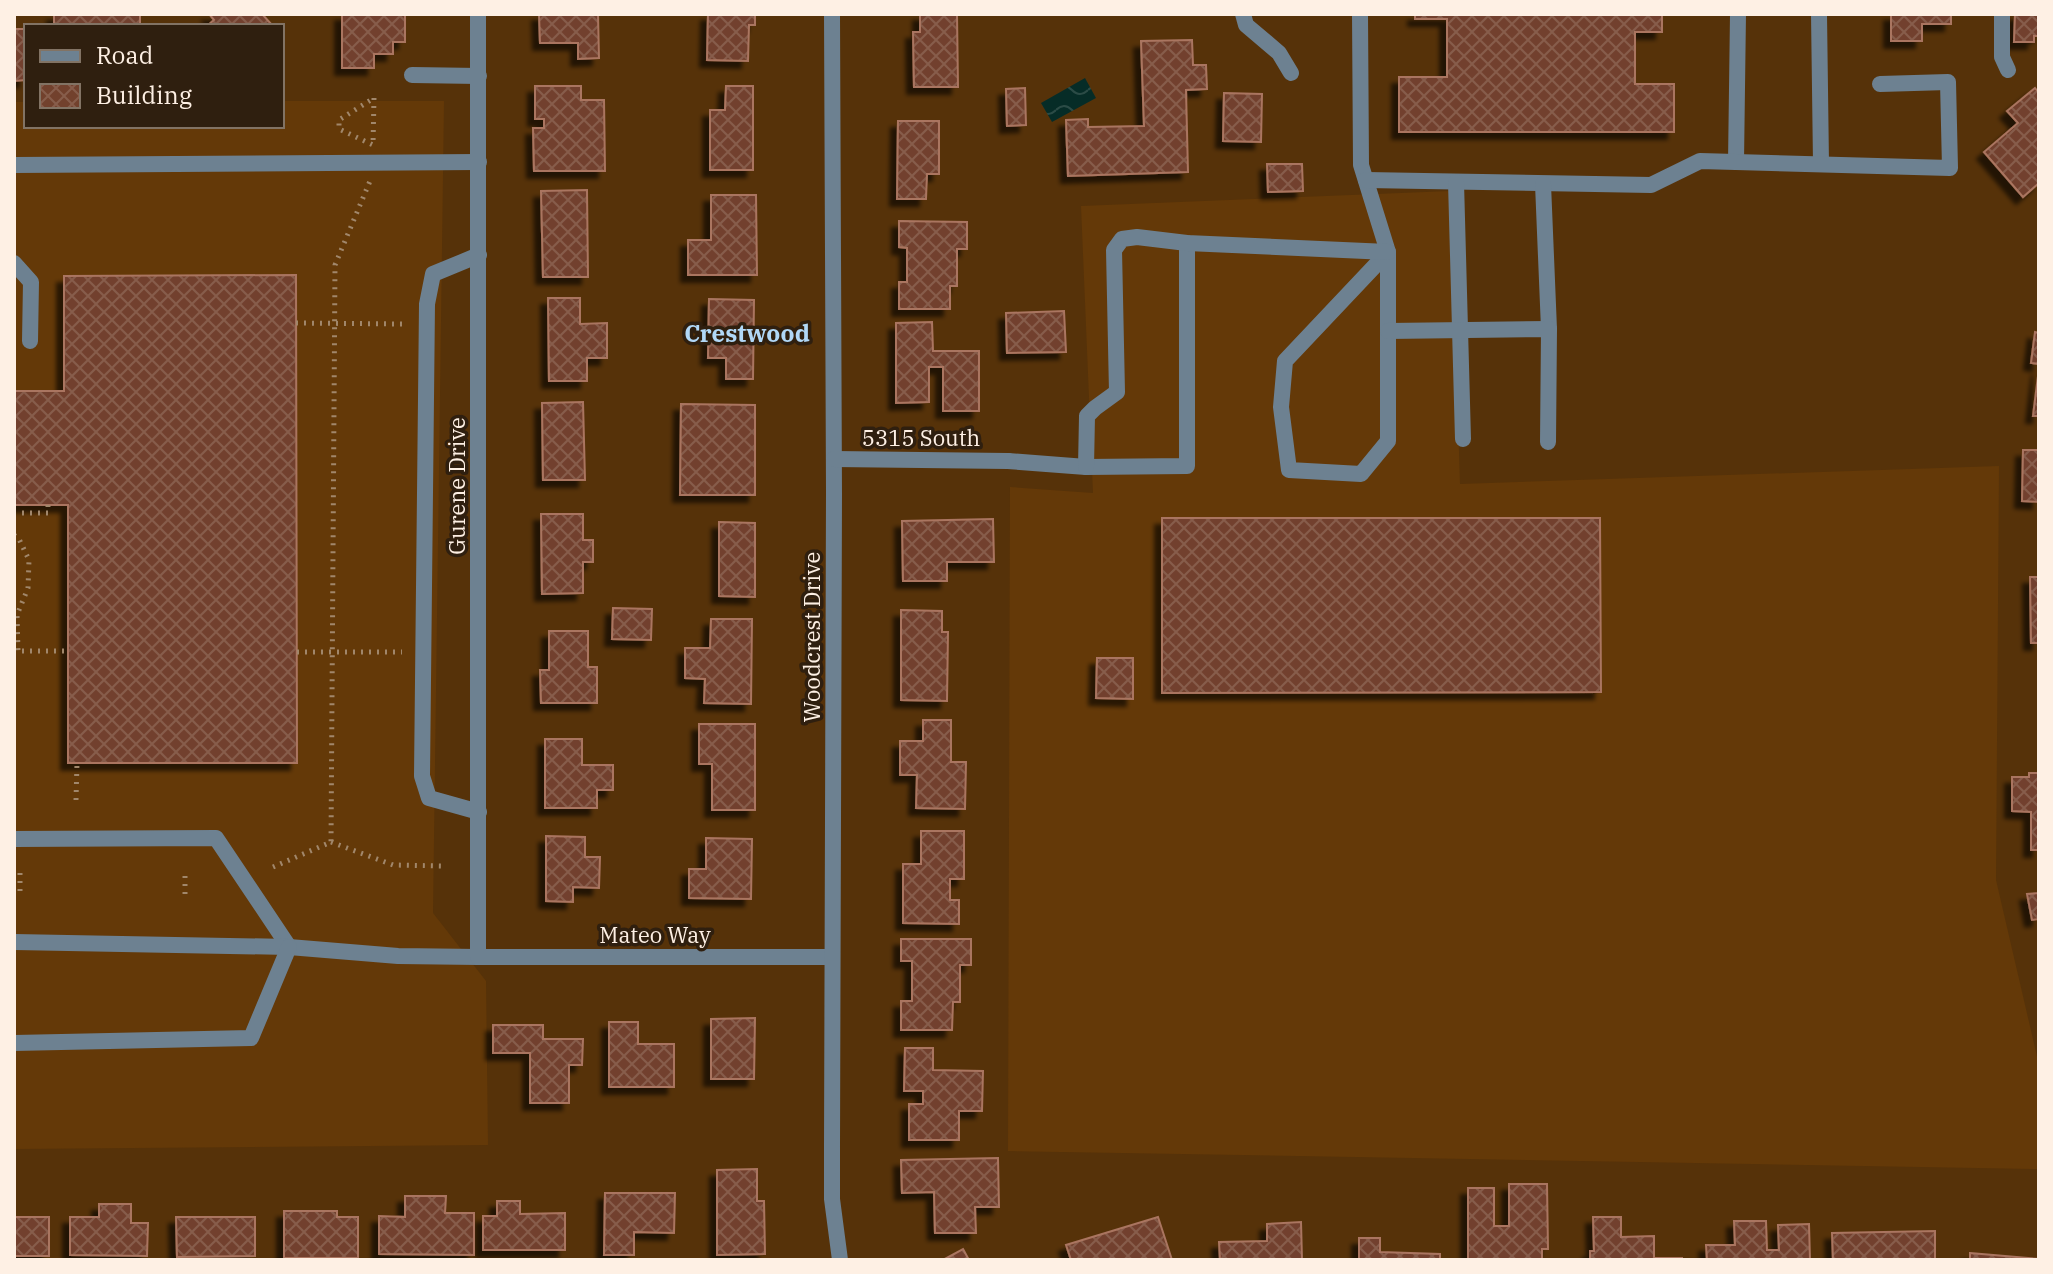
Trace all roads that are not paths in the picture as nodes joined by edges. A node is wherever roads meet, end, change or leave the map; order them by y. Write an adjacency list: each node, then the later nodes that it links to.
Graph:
1 (478, 14): 11 (street, Gurene Drive)
2 (832, 14): 30 (street, Woodcrest Drive)
3 (1243, 14): 9 (street)
4 (1360, 14): 17 (street)
5 (1738, 14): 14 (street)
6 (1819, 14): 15 (street)
7 (2002, 14): 8 (street)
8 (2008, 70)
9 (1291, 73)
10 (412, 75): 11 (street)
11 (479, 76): 13 (street, Gurene Drive)
12 (1880, 84): 15 (street)
13 (479, 162): 16 (street); 22 (street, Gurene Drive)
14 (1736, 162): 15 (street); 19 (street)
15 (1821, 164)
16 (14, 165)
17 (1366, 180): 18 (street); 21 (street)
18 (1456, 182): 19 (street); 25 (street)
19 (1543, 184): 24 (street)
20 (1187, 243): 21 (street); 31 (street); 31 (street, 5315 South)
21 (1388, 252): 26 (street); 26 (street)
22 (479, 255): 32 (street, Gurene Drive); 32 (street)
23 (14, 263): 27 (street)
24 (1549, 329): 25 (street); 29 (street)
25 (1460, 330): 26 (street); 28 (street)
26 (1388, 331)
27 (30, 341)
28 (1463, 439)
29 (1548, 442)
30 (834, 459): 31 (street, 5315 South); 37 (street, Woodcrest Drive)
31 (1086, 467)
32 (479, 812): 36 (street, Gurene Drive)
33 (14, 839): 35 (street)
34 (14, 942): 35 (street, Mateo Way)
35 (289, 947): 36 (street, Mateo Way); 38 (street)
36 (478, 957): 37 (street, Mateo Way)
37 (832, 957): 39 (street, Woodcrest Drive)
38 (14, 1043)
39 (840, 1260)

